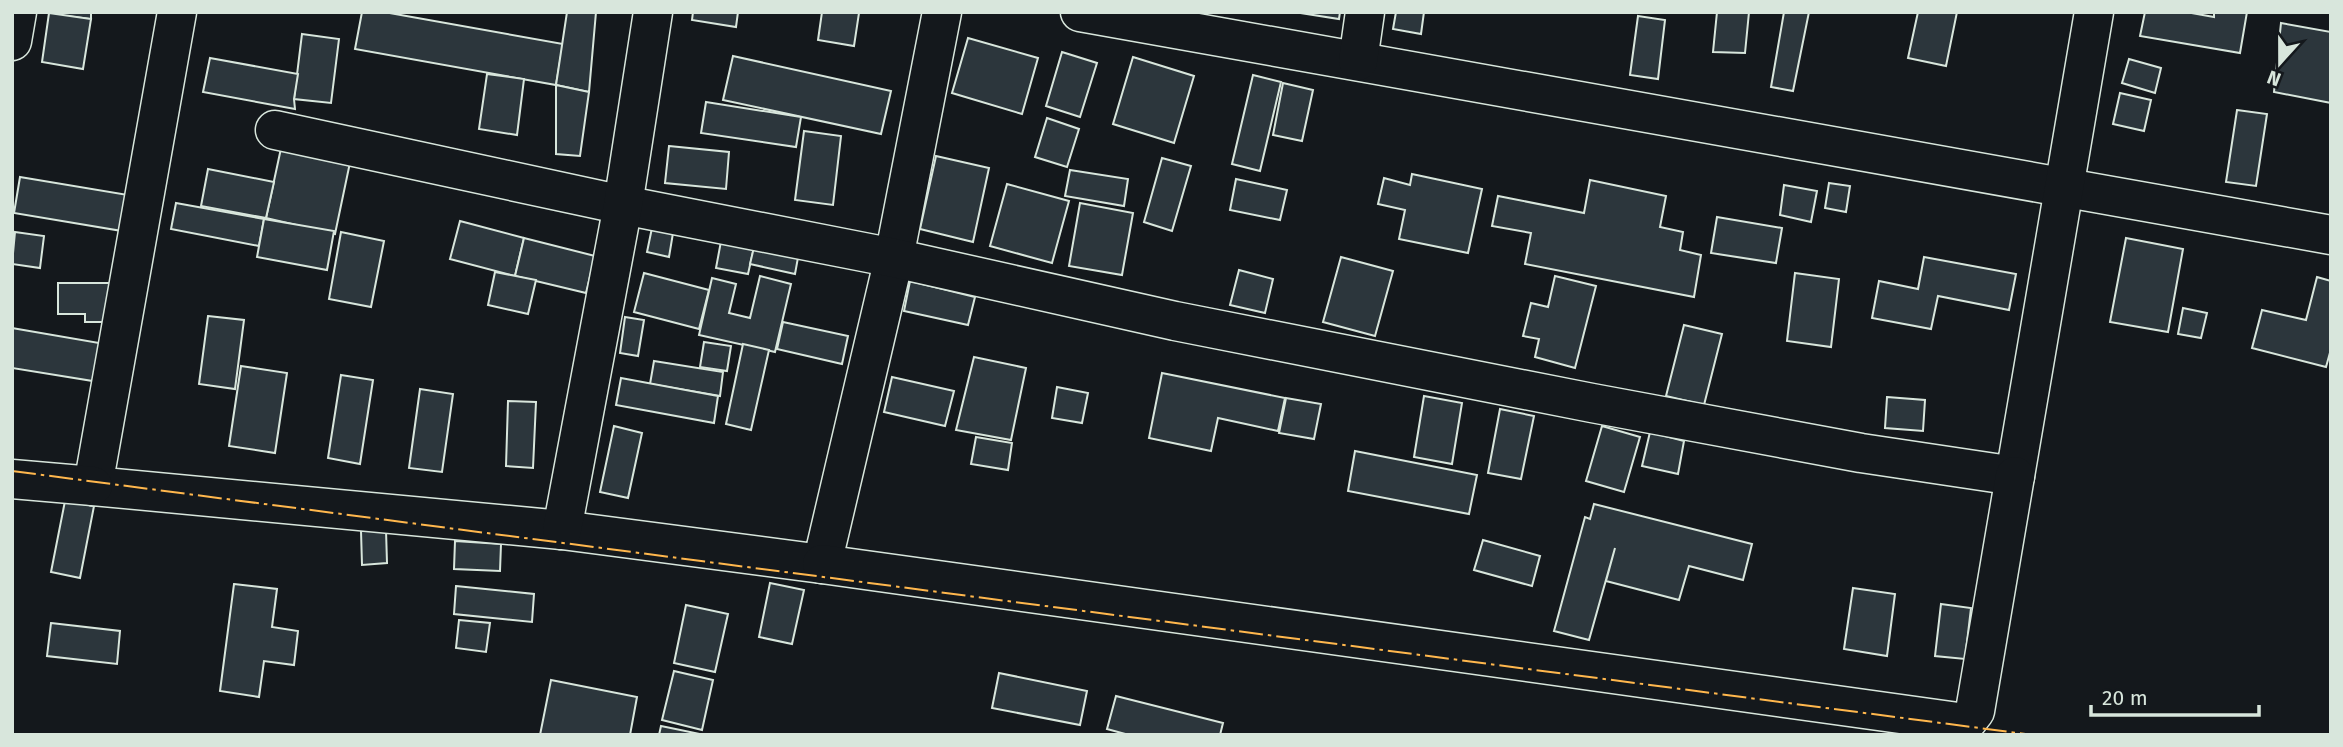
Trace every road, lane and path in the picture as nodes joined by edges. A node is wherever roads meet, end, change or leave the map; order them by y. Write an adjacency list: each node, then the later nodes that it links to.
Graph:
1 (18, 12): 8 (street)
2 (177, 12): 17 (street)
3 (653, 12): 12 (street)
4 (942, 12): 14 (street)
5 (1080, 12): 9 (street)
6 (1365, 12): 9 (street)
7 (2094, 12): 11 (street)
8 (12, 41)
9 (1358, 61): 11 (street)
10 (275, 130): 12 (street)
11 (2063, 187): 13 (street); 15 (street)
12 (623, 205): 14 (street); 18 (street)
13 (2331, 235)
14 (894, 258): 15 (street); 19 (street)
15 (2015, 476): 19 (street)
16 (12, 479): 17 (street)
17 (93, 486): 18 (street)
18 (562, 530): 19 (street)
19 (822, 564)

